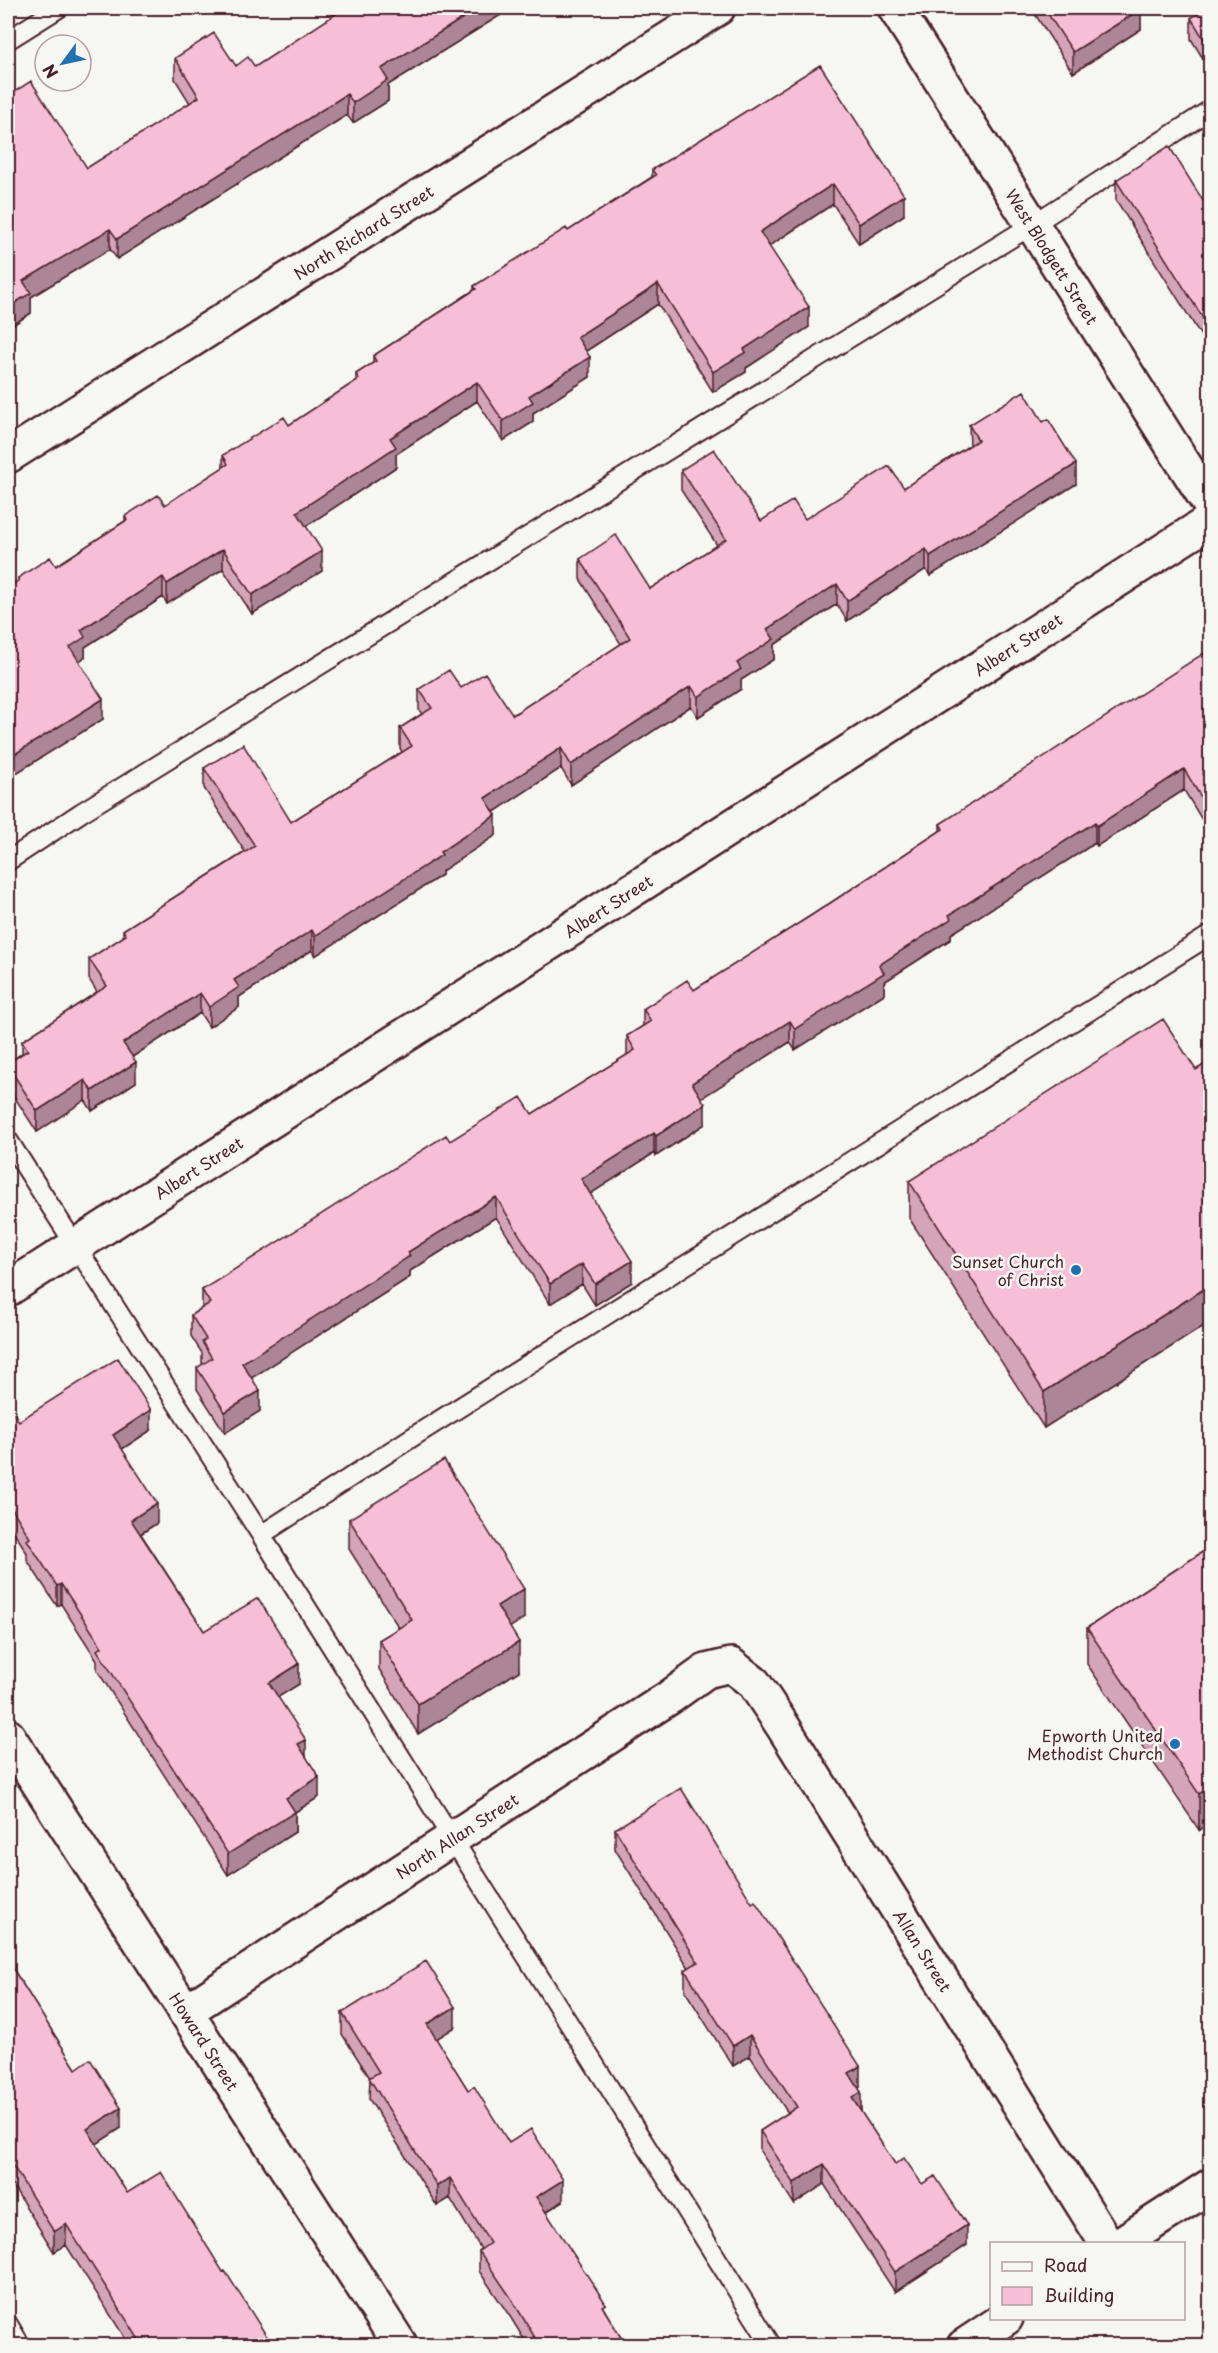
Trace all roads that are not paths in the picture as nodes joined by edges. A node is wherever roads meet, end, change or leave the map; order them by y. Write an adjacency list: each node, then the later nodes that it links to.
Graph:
1 (59, 8): 4 (lane)
2 (718, 8): 7 (street, North Richard Street)
3 (895, 8): 6 (street, West Blodgett Street)
4 (8, 40)
5 (1210, 110): 6 (lane)
6 (1032, 225): 8 (street, West Blodgett Street); 10 (lane)
7 (8, 456)
8 (1210, 505)
9 (1210, 521): 13 (street, Albert Street)
10 (8, 861)
11 (1210, 935): 15 (lane)
12 (8, 1140): 13 (lane)
13 (75, 1247): 14 (street, Albert Street); 15 (lane)
14 (8, 1289)
15 (261, 1535): 18 (lane)
16 (731, 1665): 18 (street, North Allan Street); 21 (street, Allan Street)
17 (8, 1736): 19 (street, Howard Street)
18 (452, 1838): 19 (street, North Allan Street); 27 (lane)
19 (184, 2012): 26 (street, Howard Street)
20 (1210, 2186): 22 (street)
21 (1106, 2242)
22 (1123, 2242)
23 (1004, 2320): 28 (street)
24 (8, 2324): 25 (lane)
25 (21, 2346)
26 (401, 2346)
27 (772, 2346)
28 (964, 2346)

